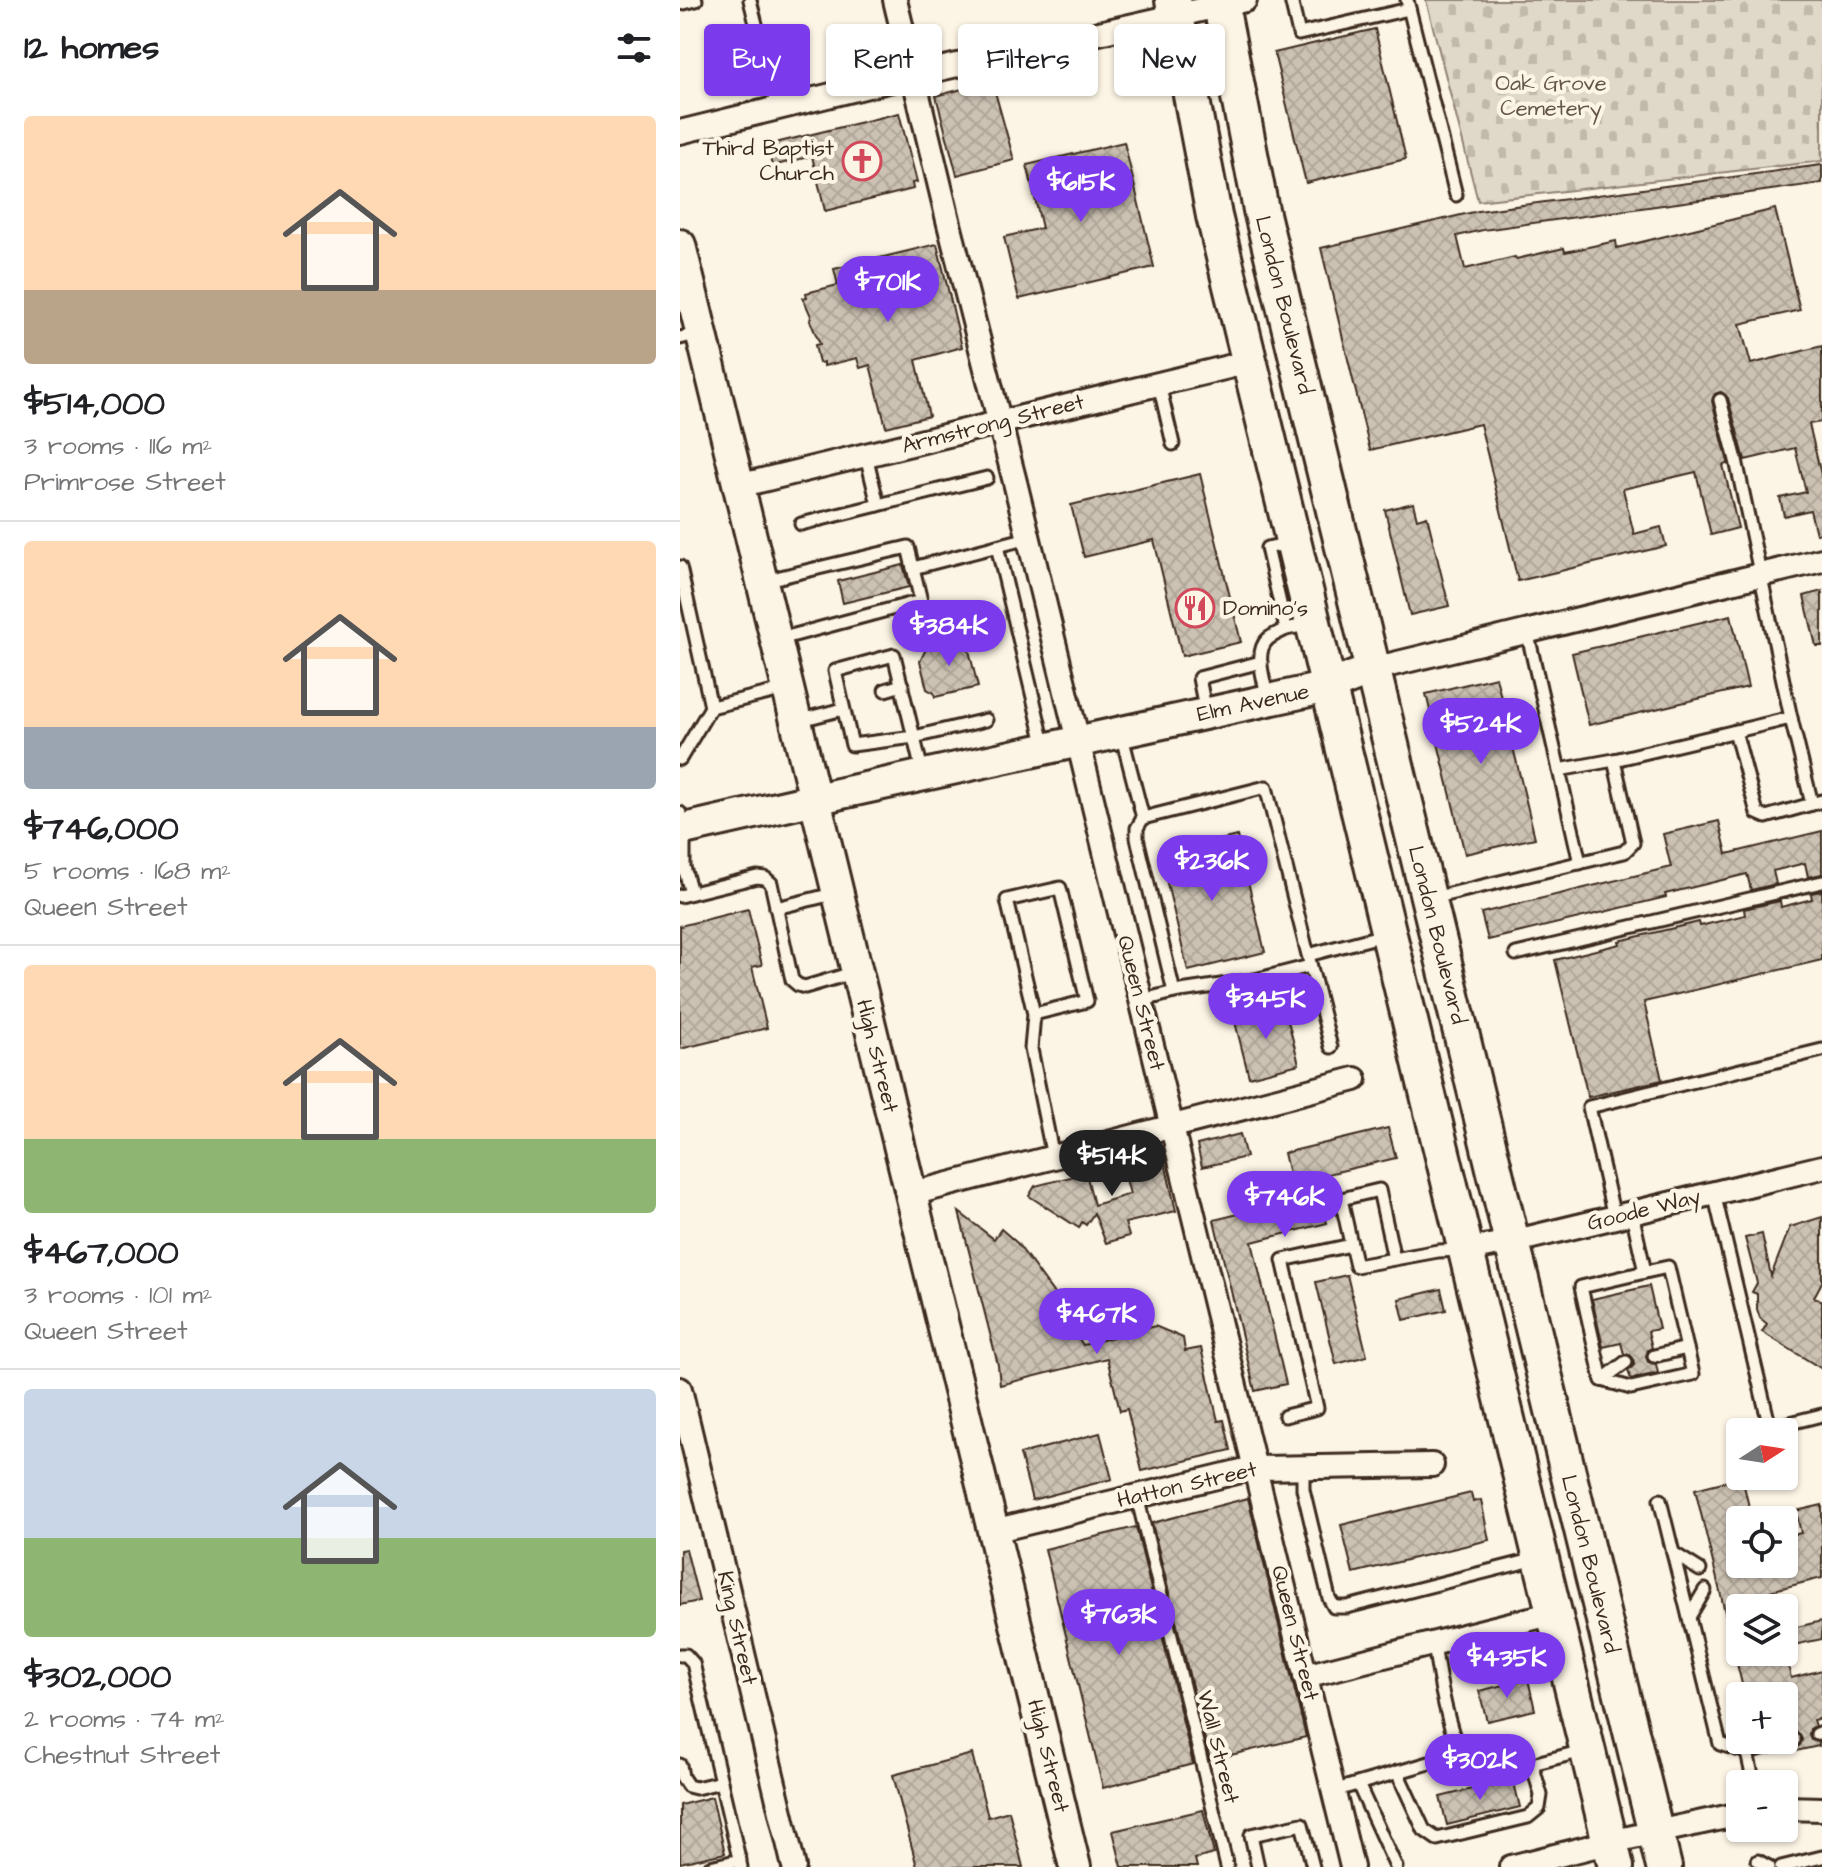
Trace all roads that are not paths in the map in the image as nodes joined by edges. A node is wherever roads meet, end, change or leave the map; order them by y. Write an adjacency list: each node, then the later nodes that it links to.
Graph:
1 (696, 0): 6 (lane)
2 (750, 0): 13 (lane)
3 (895, 0): 9 (street, Queen Street)
4 (1291, 0): 7 (lane)
5 (1228, 2): 8 (street); 39 (main road, London Boulevard)
6 (680, 4)
7 (1408, 4): 15 (lane)
8 (1174, 8): 10 (street); 18 (main road)
9 (901, 24)
10 (942, 68)
11 (826, 96): 13 (street)
12 (918, 96): 21 (street, Queen Street)
13 (777, 108): 14 (street)
14 (680, 132)
15 (1456, 195)
16 (680, 245): 17 (main road, High Street)
17 (690, 336): 25 (main road, High Street)
18 (1249, 362): 19 (street, Armstrong Street); 35 (main road)
19 (1159, 384): 21 (street, Armstrong Street); 22 (lane)
20 (1720, 400): 33 (lane)
21 (1000, 421): 23 (street, Armstrong Street); 28 (street, Queen Street)
22 (1173, 444)
23 (866, 455): 25 (street, Armstrong Street); 26 (lane)
24 (987, 478): 26 (lane)
25 (738, 486): 34 (main road, High Street)
26 (878, 505): 27 (lane)
27 (801, 524)
28 (1028, 538): 29 (lane); 54 (street, Queen Street)
29 (997, 546): 32 (lane); 55 (lane)
30 (1822, 560): 33 (street, Elm Avenue)
31 (680, 567): 46 (lane)
32 (913, 568): 34 (lane); 37 (lane)
33 (1759, 575): 36 (street, Elm Avenue); 48 (lane)
34 (761, 582): 37 (main road, High Street)
35 (1300, 626): 38 (lane); 41 (main road)
36 (1527, 631): 39 (street, Elm Avenue); 58 (lane)
37 (775, 640): 42 (main road, High Street)
38 (1261, 662): 44 (lane); 47 (lane)
39 (1373, 669): 41 (main road, Elm Avenue); 68 (main road, London Boulevard)
40 (902, 685): 43 (lane); 45 (lane); 53 (lane)
41 (1328, 687): 44 (main road, Elm Avenue); 70 (main road)
42 (787, 689): 46 (lane); 50 (main road, High Street)
43 (885, 690)
44 (1269, 700): 47 (main road, Elm Avenue)
45 (845, 703): 50 (lane); 53 (lane)
46 (711, 707): 56 (lane)
47 (1206, 713): 52 (main road, Elm Avenue)
48 (1791, 718): 51 (lane); 61 (lane)
49 (986, 720): 53 (lane)
50 (795, 722): 60 (main road, High Street)
51 (1735, 731): 57 (lane); 61 (lane)
52 (1121, 732): 54 (main road, Elm Avenue); 62 (lane)
53 (914, 737): 59 (lane)
54 (1078, 742): 55 (main road, Elm Avenue); 75 (street, Queen Street)
55 (1045, 748): 59 (main road, Elm Avenue)
56 (680, 759)
57 (1614, 760): 58 (lane); 64 (lane)
58 (1559, 770): 64 (lane)
59 (923, 775): 60 (main road, Elm Avenue)
60 (814, 799): 63 (main road, Elm Avenue); 66 (main road, High Street)
61 (1817, 802)
62 (1143, 818): 72 (lane); 74 (lane)
63 (681, 824): 67 (lane)
64 (1580, 863): 68 (lane)
65 (1822, 882): 71 (lane)
66 (837, 893): 69 (lane); 73 (main road, High Street)
67 (686, 894): 69 (lane)
68 (1428, 899): 86 (main road, London Boulevard)
69 (776, 908): 73 (lane)
70 (1388, 934): 72 (lane); 88 (main road)
71 (1516, 954)
72 (1309, 960): 74 (lane); 77 (lane)
73 (856, 972): 84 (main road, High Street)
74 (1174, 992): 75 (lane)
75 (1140, 1001): 80 (street, Queen Street)
76 (1034, 1014): 76 (lane); 81 (lane)
77 (1331, 1047)
78 (1822, 1050): 85 (lane)
79 (1355, 1079): 80 (street)
80 (1171, 1127): 81 (street); 99 (street, Queen Street)
81 (1053, 1157): 84 (street)
82 (1822, 1167): 83 (street, Goode Way)
83 (1714, 1193): 85 (street, Goode Way); 96 (lane)
84 (911, 1194): 103 (main road, High Street)
85 (1623, 1215): 86 (street, Goode Way); 90 (lane)
86 (1512, 1242): 88 (street, Goode Way); 125 (main road, London Boulevard)
87 (1351, 1245): 89 (lane); 89 (lane); 97 (lane)
88 (1466, 1250): 89 (lane); 105 (main road)
89 (1394, 1259)
90 (1645, 1272): 91 (lane); 94 (lane)
91 (1687, 1348): 92 (lane); 94 (lane)
92 (1654, 1356)
93 (1626, 1362): 94 (lane)
94 (1602, 1380)
95 (680, 1389): 130 (street, King Street)
96 (1822, 1415)
97 (1285, 1416)
98 (1432, 1465): 100 (street, Hatton Street)
99 (1254, 1468): 100 (street, Hatton Street); 101 (street, Hatton Street); 112 (street, Queen Street)
100 (1303, 1468): 105 (lane)
101 (1137, 1496): 103 (street, Hatton Street); 132 (lane, Wall Street)
102 (1660, 1500): 104 (lane)
103 (993, 1531): 131 (main road, High Street)
104 (1673, 1553): 106 (lane); 109 (lane)
105 (1540, 1558): 108 (main road)
106 (1700, 1570)
107 (1705, 1590): 109 (lane)
108 (1554, 1613): 110 (street); 114 (main road)
109 (1689, 1617): 113 (lane)
110 (1434, 1643): 112 (street); 115 (lane)
111 (680, 1655): 119 (lane)
112 (1305, 1676): 121 (street, Queen Street)
113 (1726, 1746)
114 (1587, 1750): 116 (lane); 126 (main road)
115 (1460, 1754): 116 (lane); 118 (lane)
116 (1532, 1764): 118 (lane)
117 (680, 1765): 119 (lane)
118 (1397, 1772): 120 (lane)
119 (721, 1782): 128 (lane)
120 (1358, 1784): 121 (lane); 136 (lane)
121 (1333, 1791): 135 (street, Queen Street)
122 (1798, 1808): 123 (street)
123 (1822, 1809)
124 (1726, 1817): 125 (street)
125 (1656, 1832): 126 (street); 138 (main road, London Boulevard)
126 (1613, 1855): 137 (street)
127 (1822, 1857): 139 (lane)
128 (741, 1863): 129 (lane)
129 (710, 1867)
130 (794, 1867)
131 (1075, 1867)
132 (1227, 1867)
133 (1258, 1867): 134 (lane)
134 (1313, 1867)
135 (1352, 1867)
136 (1396, 1867)
137 (1511, 1867)
138 (1664, 1867)
139 (1781, 1867)

